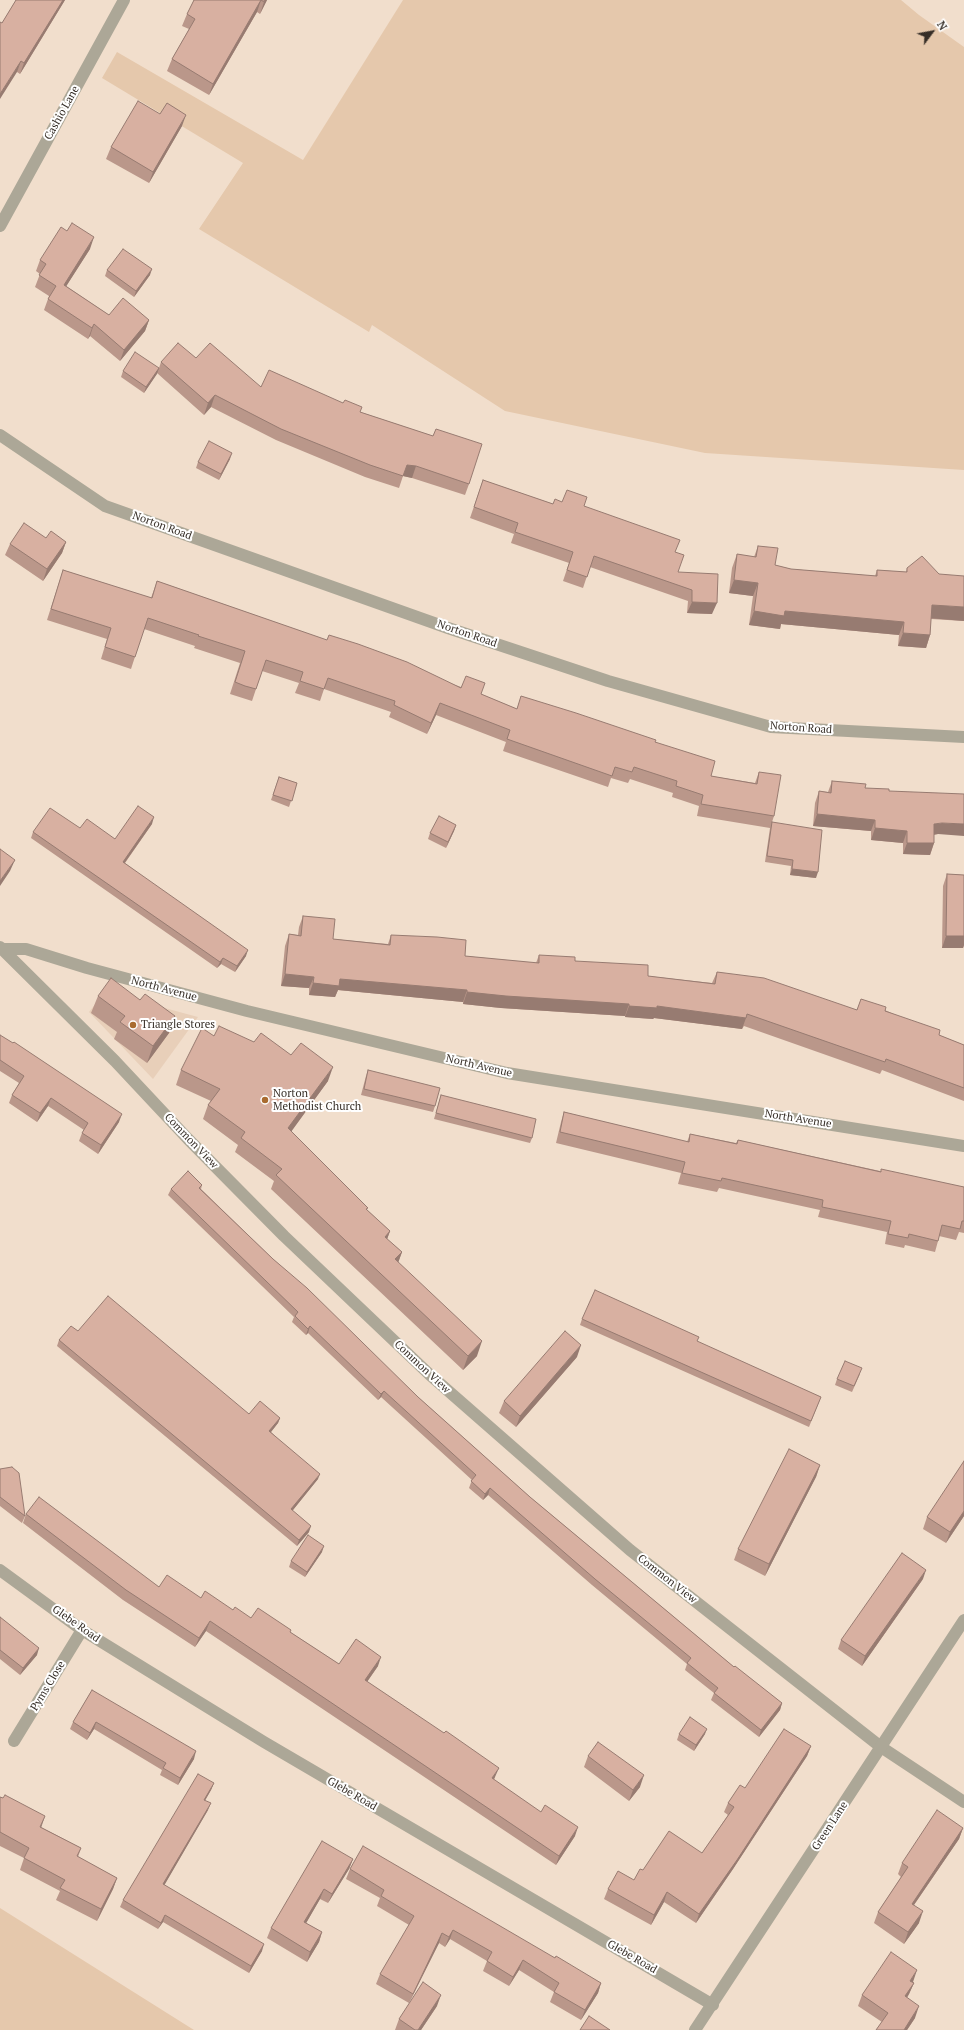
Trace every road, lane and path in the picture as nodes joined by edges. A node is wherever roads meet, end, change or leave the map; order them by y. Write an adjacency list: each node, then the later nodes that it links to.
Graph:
1 (124, 0): 2 (street, Cashio Lane)
2 (0, 226)
3 (0, 435): 4 (street, Norton Road)
4 (964, 737)
5 (1, 948): 6 (street, North Avenue); 11 (street, Common View)
6 (964, 1146)
7 (0, 1570): 9 (street, Glebe Road)
8 (964, 1620): 11 (street, Green Lane)
9 (82, 1630): 10 (street, Pyms Close); 13 (street, Glebe Road)
10 (14, 1741)
11 (881, 1748): 12 (street, Common View); 13 (street, Green Lane)
12 (964, 1802)
13 (713, 2005): 14 (street, Green Lane)
14 (695, 2030)

